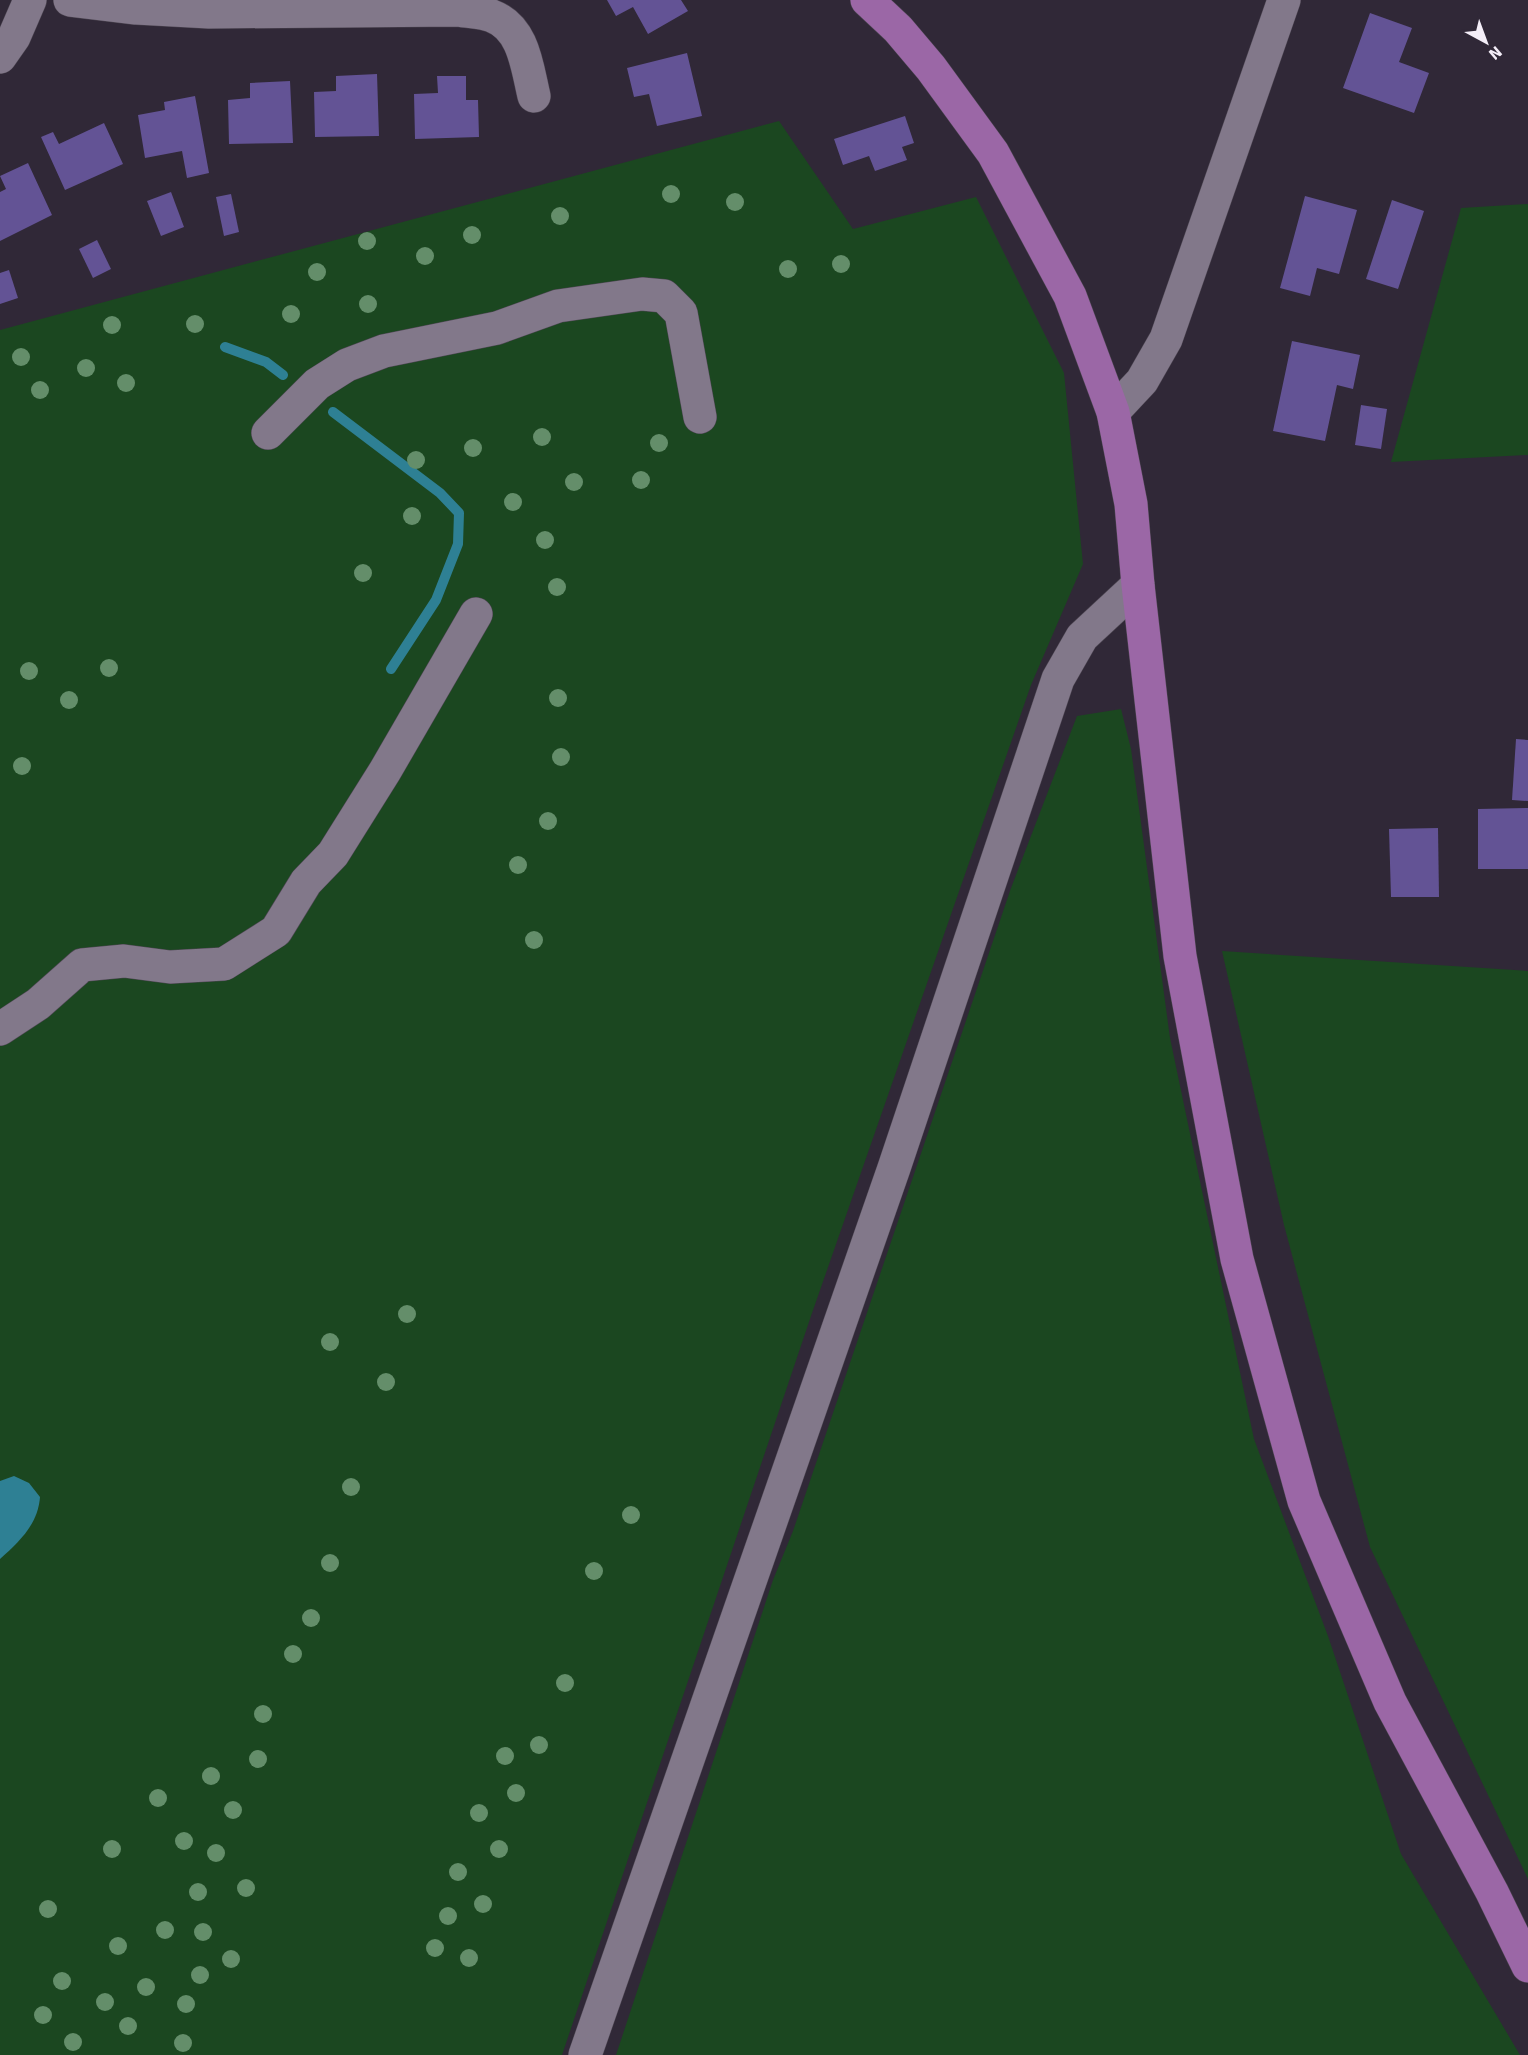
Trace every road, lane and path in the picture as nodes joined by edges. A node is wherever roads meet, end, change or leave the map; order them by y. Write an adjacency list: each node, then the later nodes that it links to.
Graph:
1 (30, 0): 5 (street)
2 (70, 0): 6 (street)
3 (867, 0): 7 (main road)
4 (1284, 0): 7 (street)
5 (0, 57)
6 (534, 96)
7 (1113, 412): 10 (main road)
8 (700, 417): 9 (street)
9 (268, 433)
10 (1138, 585): 13 (main road); 14 (street)
11 (476, 614): 12 (street)
12 (0, 1029)
13 (1528, 1966)
14 (585, 2055)

